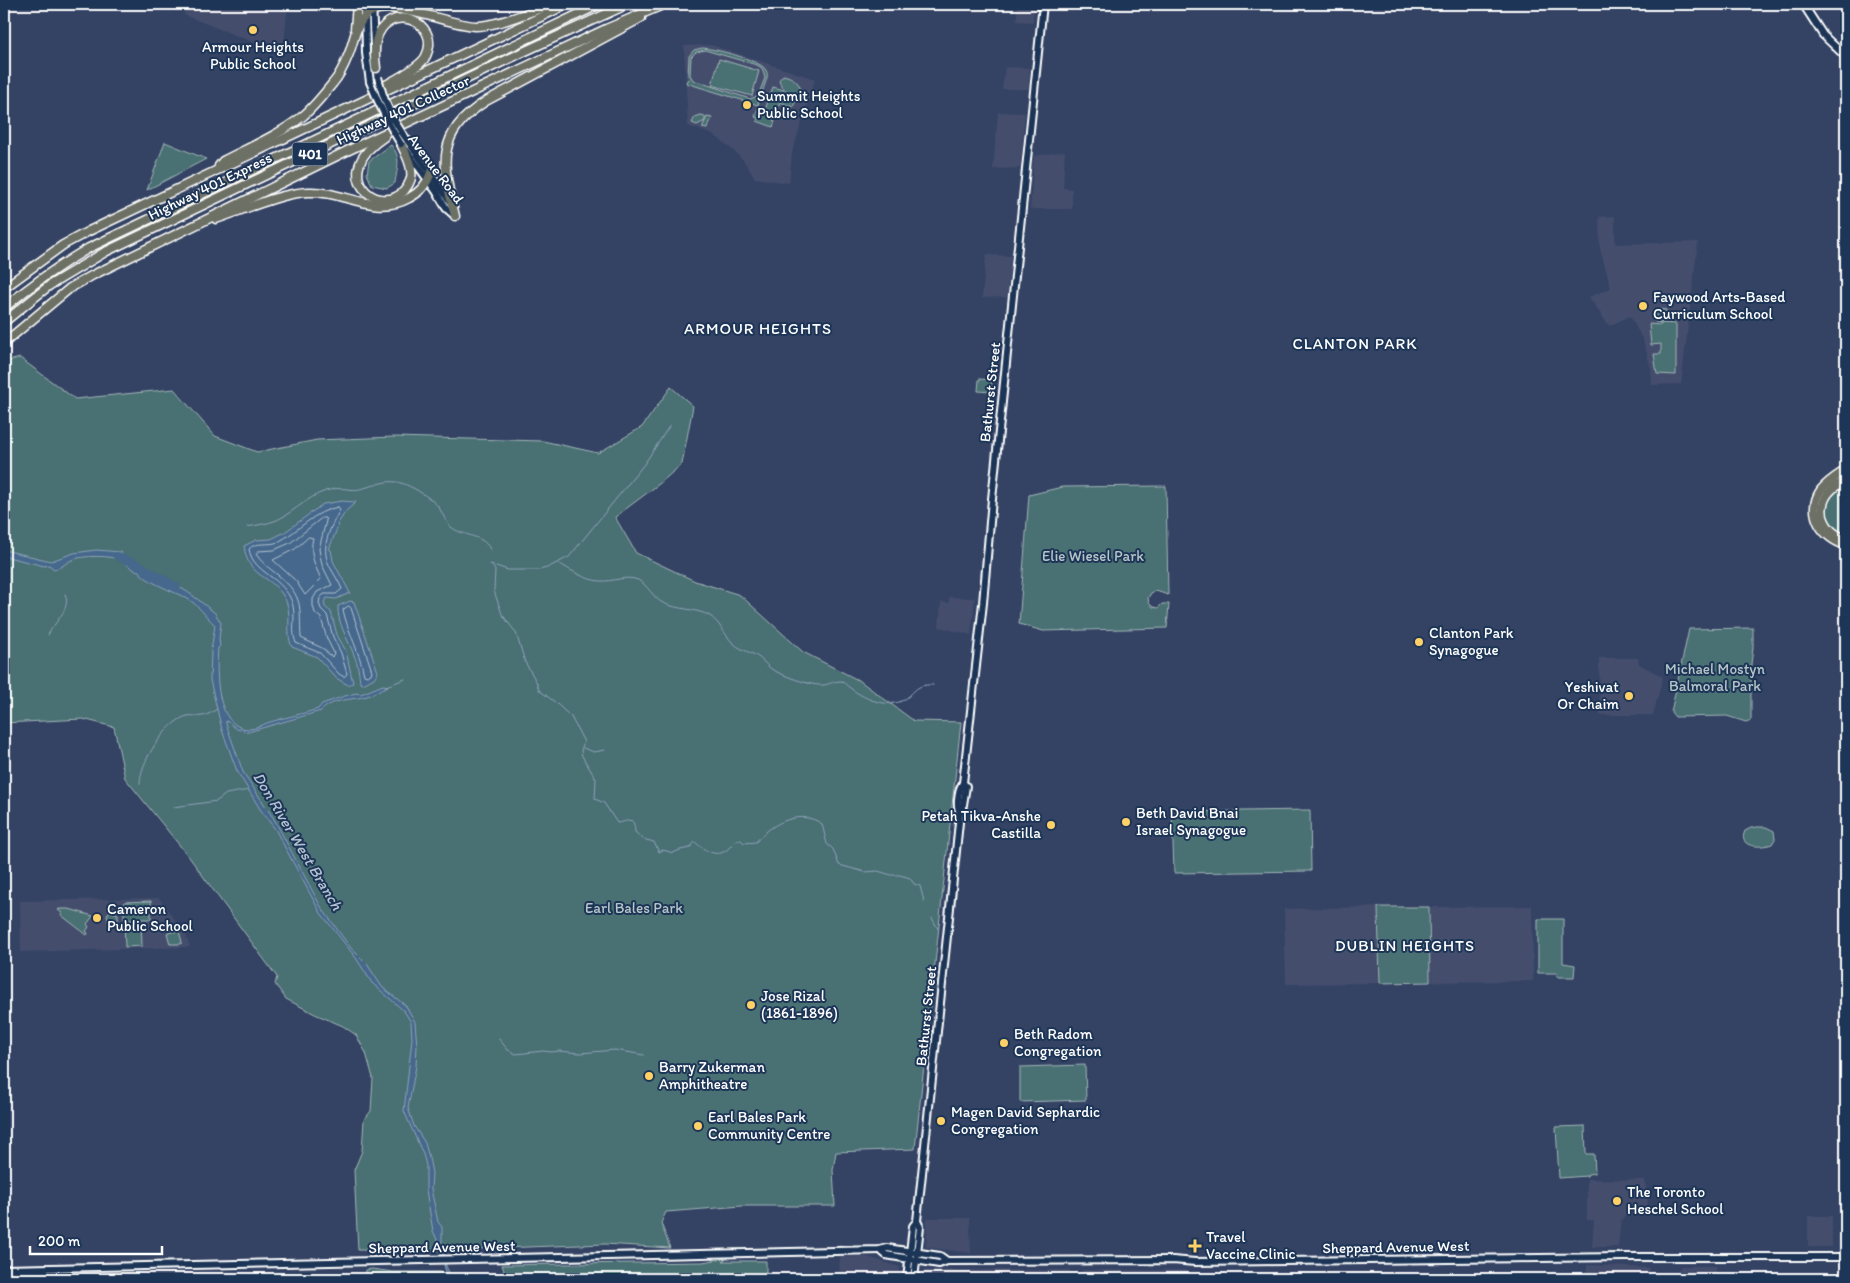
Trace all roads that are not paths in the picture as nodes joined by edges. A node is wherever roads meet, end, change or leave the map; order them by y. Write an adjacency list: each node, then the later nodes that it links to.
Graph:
1 (357, 4): 13 (highway)
2 (365, 4): 12 (main road, Avenue Road)
3 (552, 4): 10 (highway)
4 (568, 4): 16 (highway, Highway 401 Collector / 401)
5 (600, 4): 24 (highway, Highway 401 Express / 401)
6 (628, 4): 25 (highway, Highway 401 Express / 401)
7 (665, 4): 11 (highway, Highway 401 Collector / 401)
8 (1043, 4): 31 (main road, Bathurst Street)
9 (1804, 4): 14 (main road)
10 (373, 7): 12 (highway); 15 (main road, Avenue Road)
11 (657, 7): 17 (highway, Highway 401 Collector / 401); 21 (highway)
12 (365, 16): 13 (highway); 18 (main road, Avenue Road, bridge)
13 (354, 39): 19 (highway)
14 (1846, 57)
15 (376, 68): 16 (highway); 18 (main road, Avenue Road, bridge)
16 (377, 94): 19 (highway, Highway 401 Collector / 401)
17 (402, 125): 18 (highway); 22 (highway, Highway 401 Collector / 401)
18 (404, 142): 20 (main road, Avenue Road)
19 (213, 172): 23 (highway, Highway 401 Collector / 401)
20 (430, 177): 21 (main road, Avenue Road); 22 (highway)
21 (455, 216)
22 (200, 222): 26 (highway, Highway 401 Collector / 401)
23 (4, 288)
24 (4, 308)
25 (4, 322)
26 (4, 343)
27 (1846, 470): 30 (highway)
28 (1846, 481): 29 (highway)
29 (1846, 539)
30 (1846, 546)
31 (917, 1221): 32 (main road, Bathurst Street); 33 (main road, Bathurst Street)
32 (917, 1253): 33 (main road, Sheppard Avenue West); 35 (main road, Bathurst Street); 36 (main road, Sheppard Avenue West)
33 (909, 1255): 35 (main road, Sheppard Avenue West); 38 (main road, Sheppard Avenue West); 40 (main road, Bathurst Street)
34 (1846, 1257): 36 (main road, Sheppard Avenue West)
35 (916, 1260): 36 (main road, Sheppard Avenue West); 41 (main road, Bathurst Street)
36 (947, 1261)
37 (4, 1269): 38 (main road, Sheppard Avenue West)
38 (27, 1269): 39 (main road)
39 (28, 1279)
40 (906, 1279)
41 (914, 1279)

